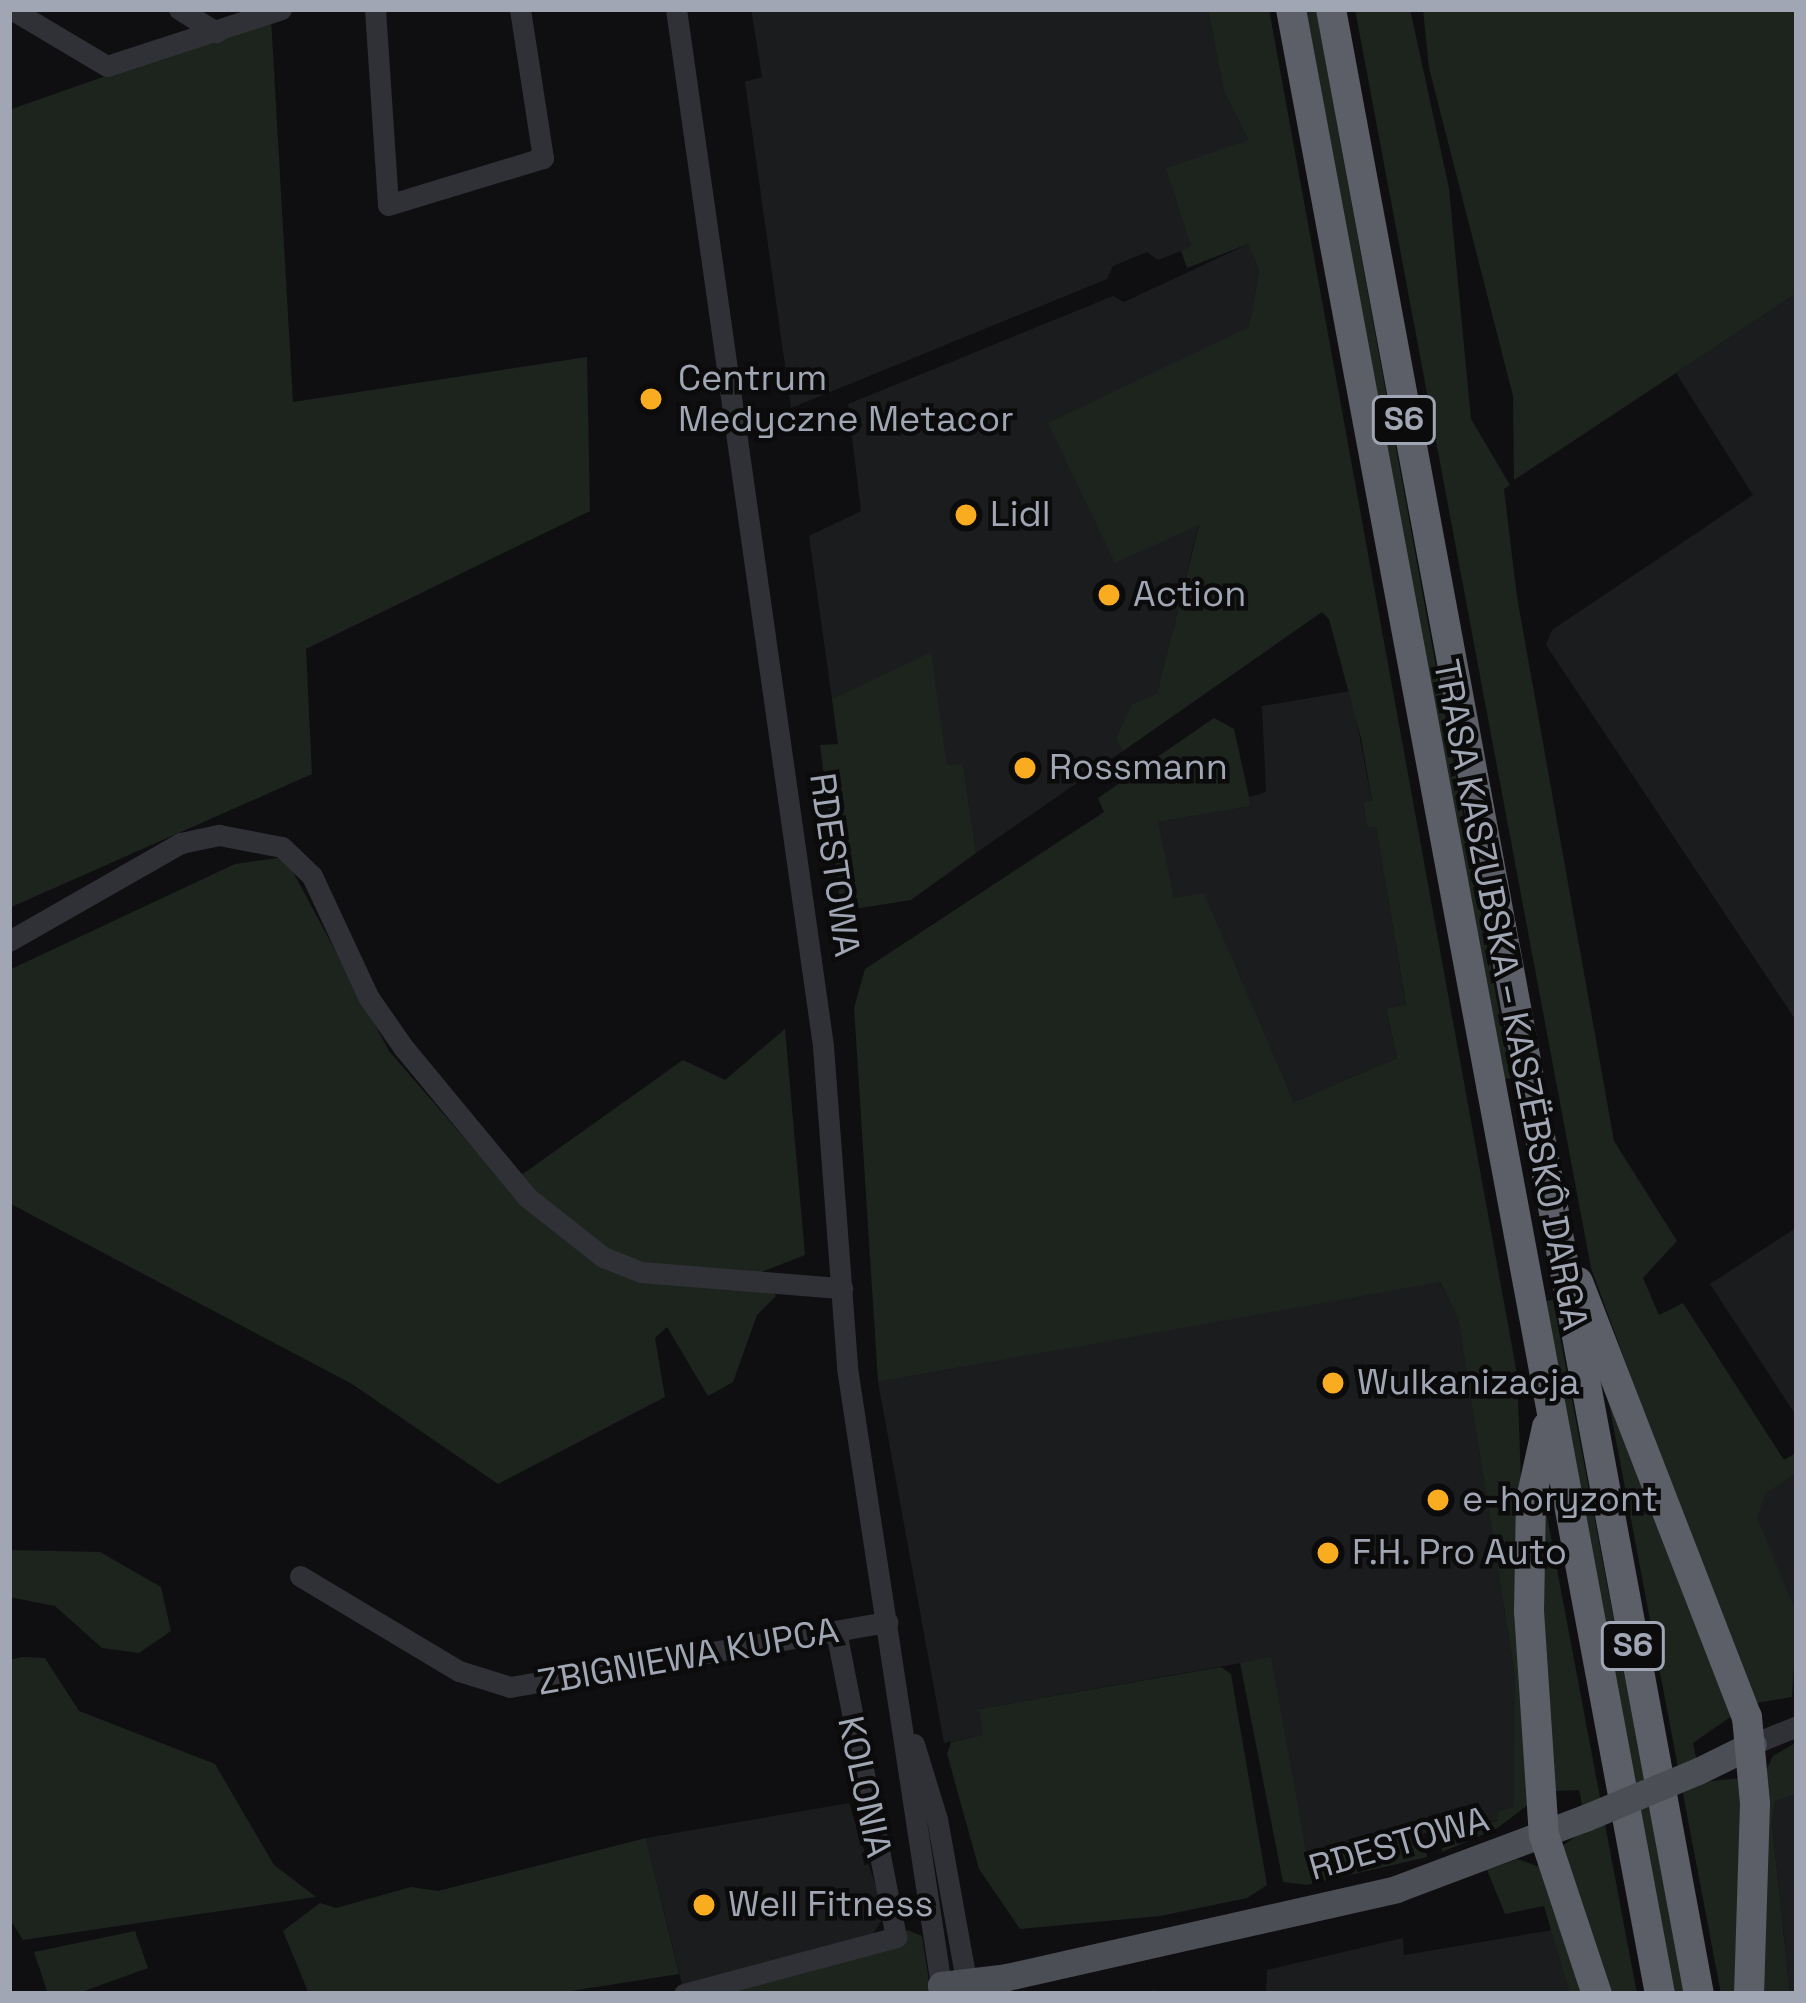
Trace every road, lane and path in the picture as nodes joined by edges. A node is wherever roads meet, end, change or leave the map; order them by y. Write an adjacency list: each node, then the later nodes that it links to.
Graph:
1 (10, 9): 9 (street)
2 (179, 9): 9 (street)
3 (281, 9): 9 (street)
4 (375, 9): 5 (street)
5 (520, 9)
6 (676, 9): 12 (street, RDESTOWA)
7 (1292, 9): 13 (highway, TRASA KASZUBSKA – KASZËBSKÔ DARGA / S6)
8 (1331, 9): 11 (highway, TRASA KASZUBSKA – KASZËBSKÔ DARGA / S6)
9 (215, 32)
10 (9, 941): 12 (street)
11 (1550, 1209): 18 (highway); 24 (highway, TRASA KASZUBSKA – KASZËBSKÔ DARGA / S6)
12 (842, 1288): 15 (street, RDESTOWA)
13 (1550, 1415): 19 (highway); 23 (highway, TRASA KASZUBSKA – KASZËBSKÔ DARGA / S6)
14 (300, 1576): 16 (street, ZBIGNIEWA KUPCA)
15 (887, 1622): 16 (street, ZBIGNIEWA KUPCA); 20 (street, RDESTOWA)
16 (836, 1632): 21 (street, KOLONIA)
17 (1797, 1726): 18 (street)
18 (1753, 1744): 19 (main road, RDESTOWA, bridge); 25 (highway)
19 (1544, 1835): 20 (main road, RDESTOWA); 22 (highway)
20 (955, 1988)
21 (684, 1994)
22 (1597, 1994)
23 (1660, 1994)
24 (1699, 1994)
25 (1749, 1994)

